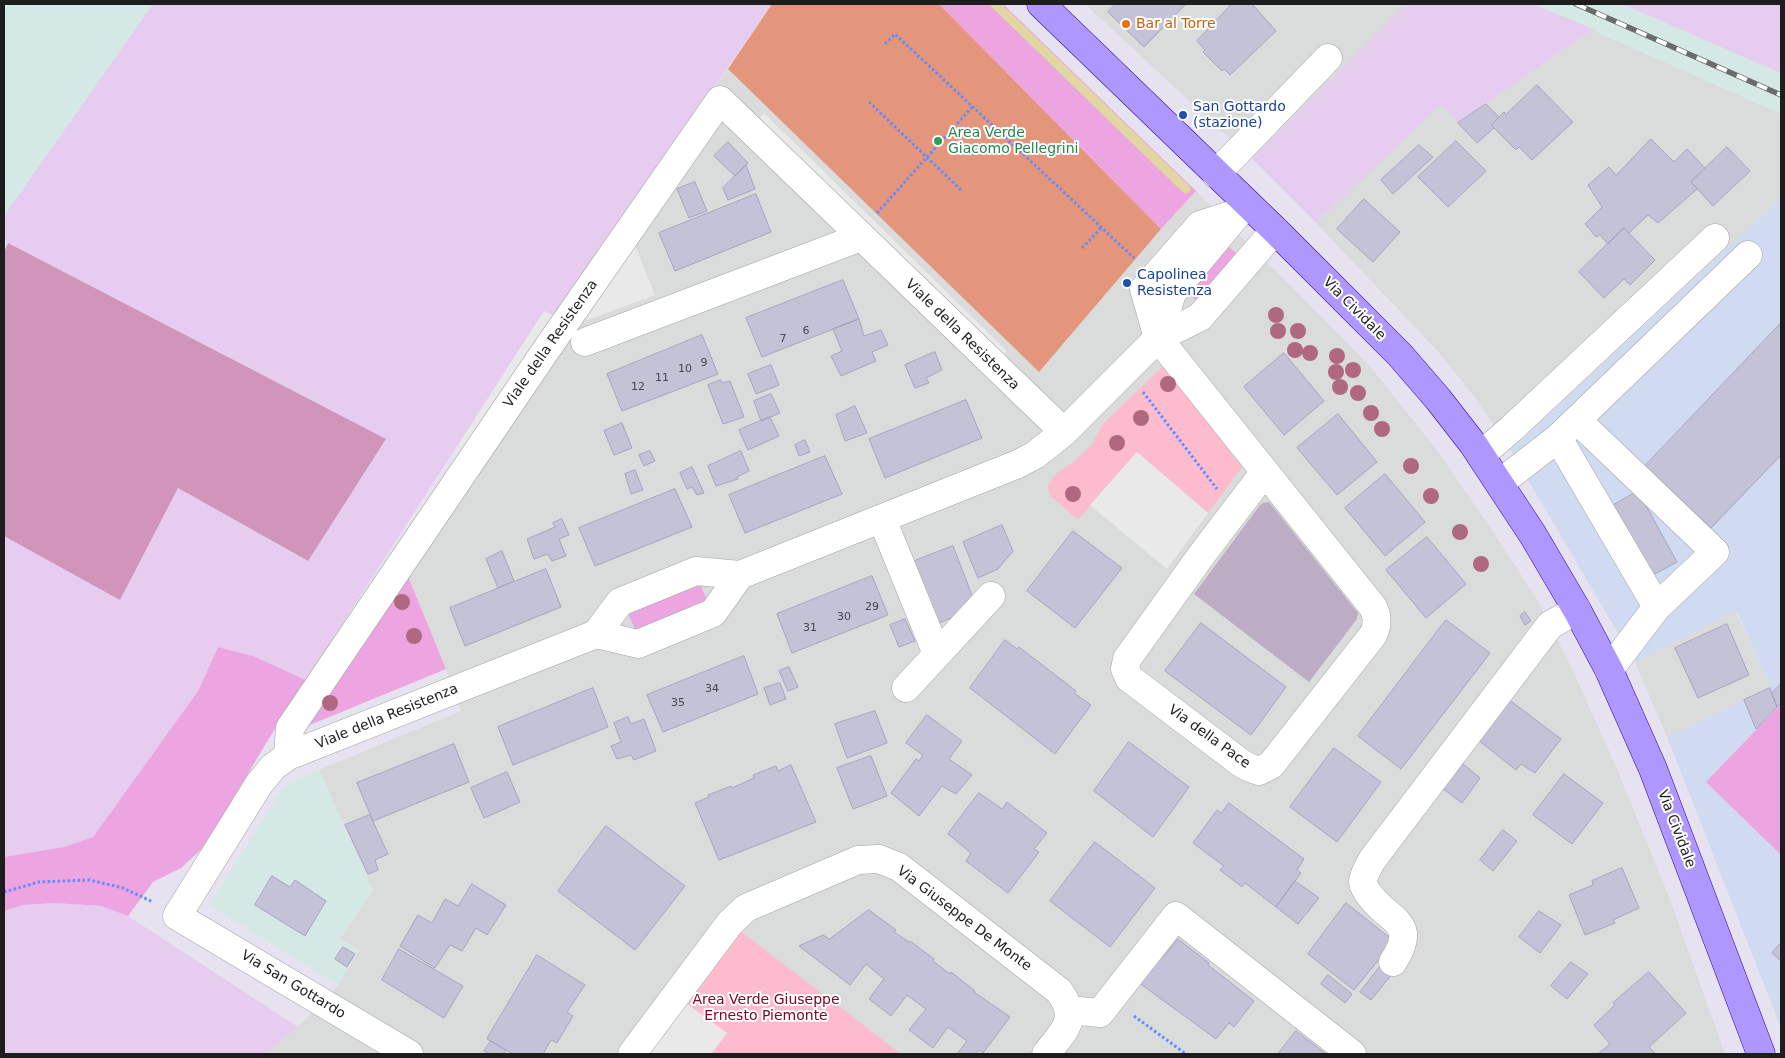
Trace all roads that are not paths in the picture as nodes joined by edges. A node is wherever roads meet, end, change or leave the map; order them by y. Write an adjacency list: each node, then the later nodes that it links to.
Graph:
1 (1040, 4): 3 (main road, Via Cividale)
2 (1328, 58): 3 (street)
3 (1216, 174): 4 (main road, Via Cividale)
4 (1243, 207): 5 (main road, Via Cividale); 9 (street); 9 (street)
5 (1275, 230): 9 (street); 14 (main road, Via Cividale)
6 (861, 237): 10 (street, Viale della Resistenza); 12 (street, Viale della Resistenza); 26 (street, Viale della Resistenza)
7 (1715, 238): 14 (street)
8 (1748, 255): 11 (street)
9 (1158, 338): 12 (street); 15 (street, Via della Pace)
10 (585, 342)
11 (1578, 420): 13 (street); 20 (street)
12 (1064, 432): 17 (street)
13 (1558, 438): 16 (street); 20 (street)
14 (1480, 455): 16 (main road, Via Cividale)
15 (1264, 473): 15 (street, Via della Pace)
16 (1500, 483): 21 (main road, Via Cividale)
17 (882, 519): 18 (street); 23 (street)
18 (740, 575): 22 (street); 22 (street)
19 (991, 596): 23 (street)
20 (1657, 607): 24 (street)
21 (1577, 610): 24 (main road, Via Cividale); 28 (street)
22 (596, 634): 26 (street, Viale della Resistenza)
23 (938, 654): 25 (street)
24 (1609, 670): 34 (main road, Via Cividale)
25 (906, 688)
26 (288, 756): 27 (street, Viale della Resistenza)
27 (177, 916): 30 (street, Via San Gottardo)
28 (1393, 962)
29 (1069, 1010): 31 (street, Via Giuseppe De Monte); 32 (street); 33 (street)
30 (409, 1054)
31 (632, 1054)
32 (1046, 1054)
33 (1352, 1054)
34 (1761, 1054)

